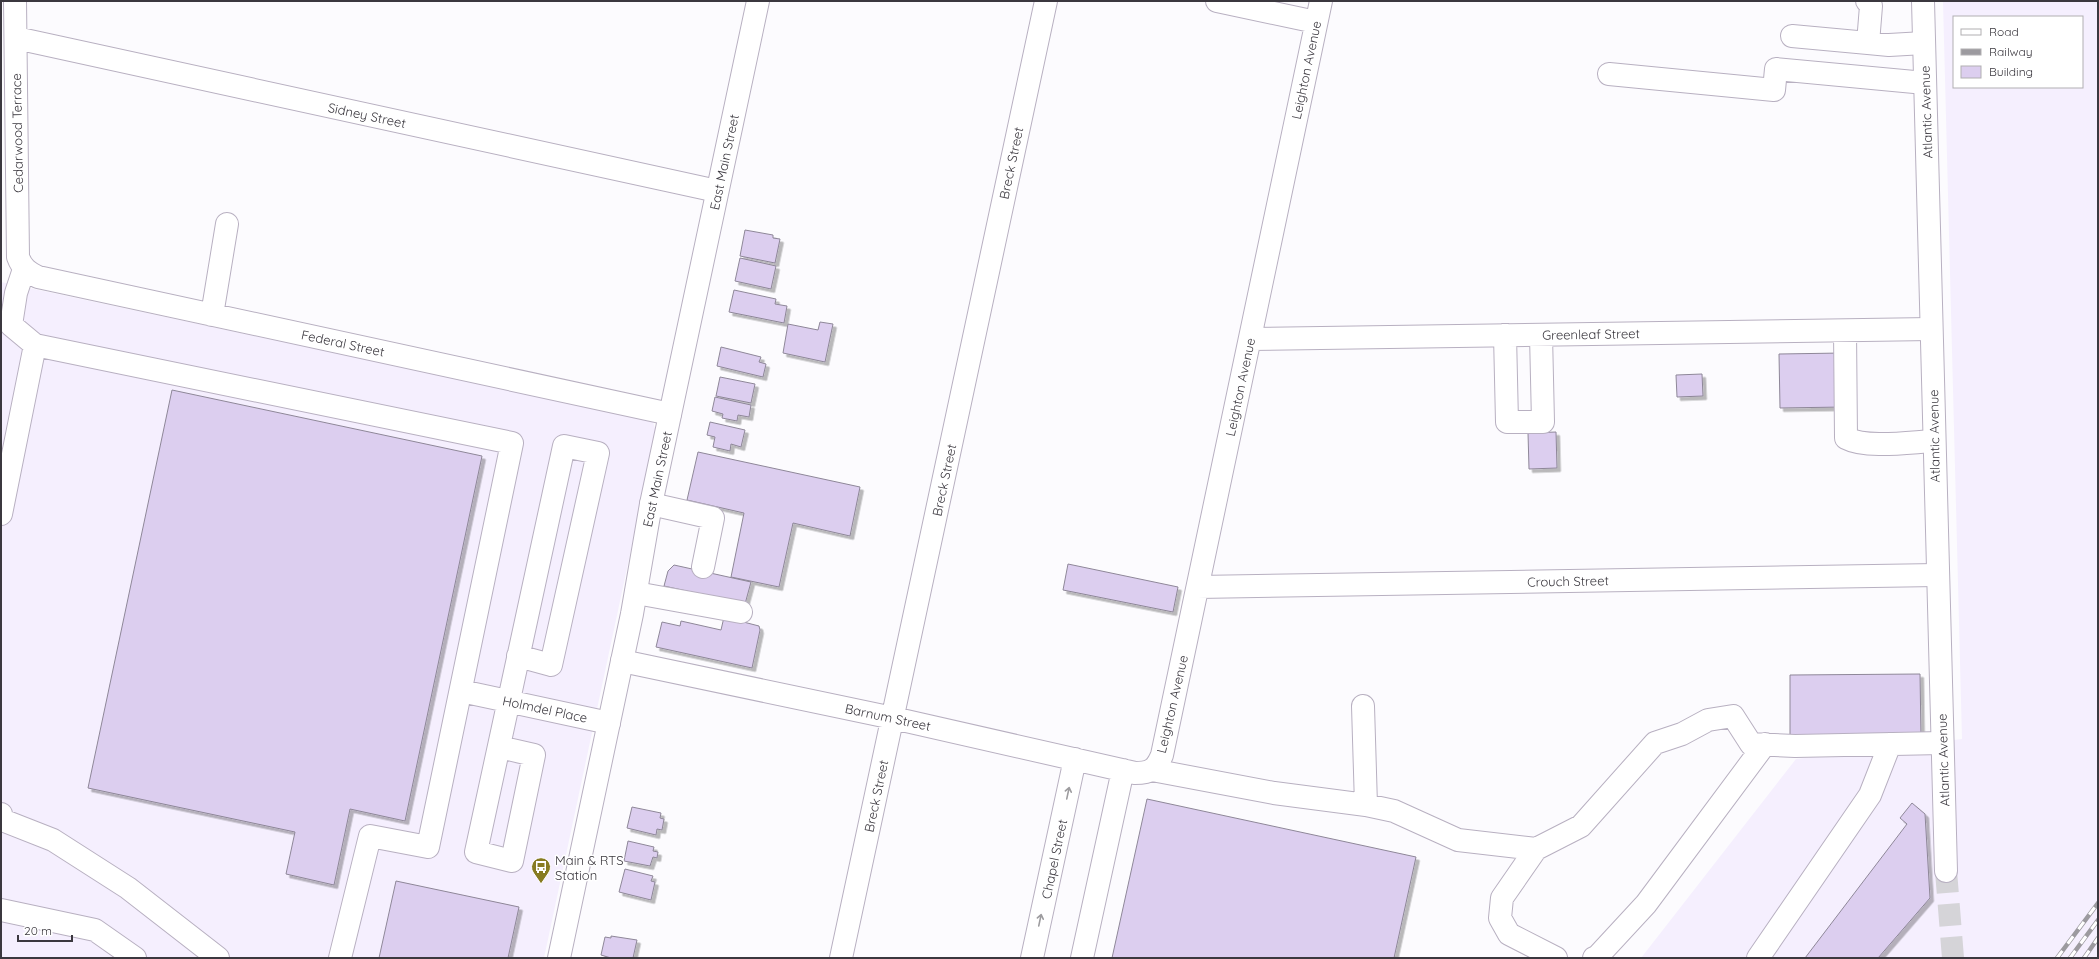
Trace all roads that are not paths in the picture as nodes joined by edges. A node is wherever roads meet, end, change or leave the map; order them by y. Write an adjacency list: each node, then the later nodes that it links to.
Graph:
1 (15, 1): 10 (street, Cedarwood Terrace)
2 (758, 1): 16 (street, East Main Street)
3 (1046, 1): 40 (street, Breck Street)
4 (1217, 1): 8 (street)
5 (1321, 1): 8 (street, Leighton Avenue)
6 (1867, 1): 11 (street)
7 (1922, 1): 12 (street, Atlantic Avenue)
8 (1316, 22): 24 (street, Leighton Avenue)
9 (1792, 36): 11 (street)
10 (16, 38): 15 (street, Cedarwood Terrace); 16 (street, Sidney Street)
11 (1868, 43): 12 (street)
12 (1924, 43): 14 (street, Atlantic Avenue)
13 (1609, 74): 14 (street)
14 (1925, 83): 20 (street, Atlantic Avenue)
15 (9, 187): 18 (street, Cedarwood Terrace)
16 (717, 192): 26 (street, East Main Street)
17 (227, 224): 19 (street)
18 (23, 266): 19 (street, Federal Street); 25 (street)
19 (212, 315): 26 (street, Federal Street)
20 (1932, 329): 21 (street, Greenleaf Street); 27 (street, Atlantic Avenue)
21 (1845, 331): 23 (street, Greenleaf Street); 27 (street)
22 (1505, 335): 23 (street, Greenleaf Street); 23 (street); 24 (street, Greenleaf Street)
23 (1541, 335)
24 (1250, 339): 32 (street, Leighton Avenue)
25 (35, 345): 29 (street); 37 (street)
26 (670, 414): 28 (street, East Main Street)
27 (1934, 441): 31 (street, Atlantic Avenue)
28 (651, 504): 30 (street); 33 (street, East Main Street)
29 (1, 514)
30 (703, 568)
31 (1937, 575): 32 (street, Crouch Street); 42 (street, Atlantic Avenue)
32 (1198, 588): 48 (street, Leighton Avenue)
33 (636, 593): 34 (street); 36 (street, East Main Street)
34 (740, 612)
35 (518, 656): 35 (street); 38 (street)
36 (622, 661): 40 (street, Barnum Street); 41 (street, East Main Street)
37 (471, 694): 38 (street, Holmdel Place); 56 (street)
38 (509, 702): 41 (street, Holmdel Place); 45 (street)
39 (1363, 706): 49 (street)
40 (893, 718): 46 (street, Barnum Street); 58 (street, Breck Street)
41 (609, 723): 57 (street, East Main Street)
42 (1942, 743): 44 (street); 52 (street, Atlantic Avenue)
43 (1765, 744): 44 (street); 51 (street); 62 (street)
44 (1890, 744): 63 (street)
45 (499, 747): 45 (street)
46 (1075, 759): 47 (street, Barnum Street); 59 (street, Chapel Street, one-way to 46)
47 (1123, 770): 48 (street, Barnum Street); 60 (street)
48 (1152, 770): 49 (street, Barnum Street)
49 (1366, 805): 51 (street, Barnum Street)
50 (1, 818): 55 (street)
51 (1536, 849): 61 (street)
52 (1946, 871)
53 (1, 910): 54 (street)
54 (135, 958)
55 (218, 958)
56 (340, 958)
57 (559, 958)
58 (842, 958)
59 (1032, 958)
60 (1082, 958)
61 (1556, 958)
62 (1594, 958)
63 (1758, 958)

